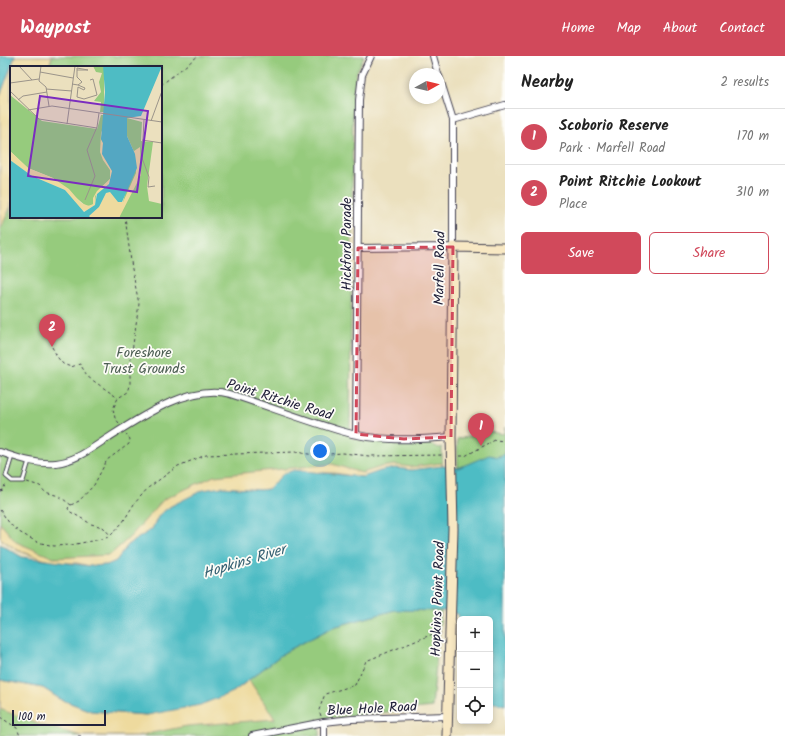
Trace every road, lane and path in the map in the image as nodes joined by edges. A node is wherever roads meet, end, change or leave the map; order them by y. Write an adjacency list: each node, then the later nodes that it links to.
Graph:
1 (198, 56): 5 (path)
2 (371, 56): 11 (street, Hickford Parade)
3 (433, 56): 4 (street, Marfell Road)
4 (437, 68)
5 (162, 84)
6 (445, 94): 8 (street, Marfell Road)
7 (505, 105): 8 (street)
8 (453, 120): 10 (street, Marfell Road)
9 (125, 218): 14 (path)
10 (453, 247): 11 (street); 12 (street); 17 (street, Marfell Road)
11 (358, 248): 16 (street, Hickford Parade)
12 (505, 248)
13 (52, 347): 14 (path)
14 (118, 398): 15 (path)
15 (123, 428): 16 (street, Point Ritchie Road); 22 (street, Point Ritchie Road); 26 (path)
16 (356, 434): 17 (street, Point Ritchie Road)
17 (452, 436): 21 (street, Marfell Road)
18 (505, 441): 21 (path)
19 (0, 452): 20 (street, Point Ritchie Road)
20 (12, 456): 22 (street, Point Ritchie Road); 23 (lane)
21 (452, 459): 28 (path); 29 (street, Hopkins Point Road)
22 (29, 461): 23 (lane)
23 (23, 481): 26 (path)
24 (5, 485): 25 (path)
25 (0, 491)
26 (71, 505): 28 (path)
27 (0, 510): 28 (path)
28 (110, 535)
29 (451, 634): 30 (street, Hopkins Point Road); 32 (path)
30 (447, 716): 32 (street, Blue Hole Road); 38 (street, Hopkins Point Road)
31 (0, 717): 33 (path)
32 (324, 722): 36 (street, Blue Hole Road); 37 (street)
33 (20, 736)
34 (78, 736): 35 (path)
35 (81, 736)
36 (252, 736)
37 (324, 736)
38 (447, 736)

